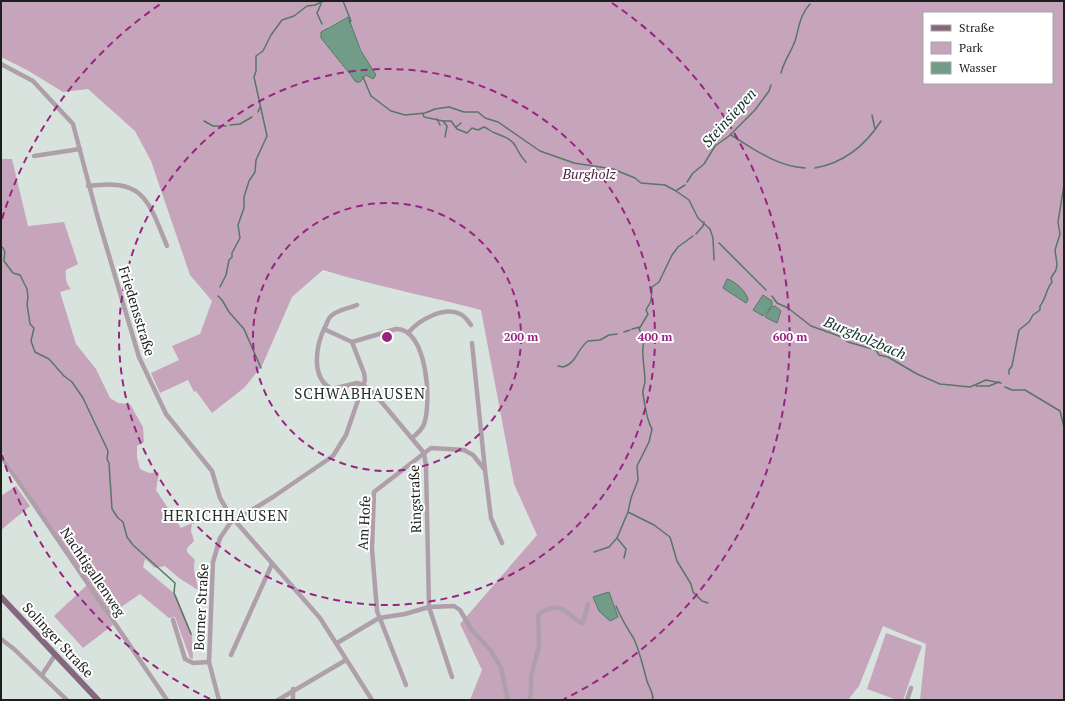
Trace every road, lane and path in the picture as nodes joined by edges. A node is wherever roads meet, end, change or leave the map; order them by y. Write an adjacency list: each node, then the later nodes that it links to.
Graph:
1 (1, 64): 2 (street, Friedensstraße)
2 (80, 149): 3 (street); 4 (street, Friedensstraße)
3 (34, 156)
4 (88, 186): 5 (street); 17 (street, Friedensstraße)
5 (167, 246)
6 (357, 305): 8 (street)
7 (471, 325): 9 (street)
8 (324, 329): 10 (street); 12 (street)
9 (410, 332): 10 (street); 13 (street)
10 (352, 342): 12 (street)
11 (472, 343): 16 (street)
12 (363, 385): 13 (street, Ringstraße); 17 (street)
13 (412, 438): 14 (street, Ringstraße)
14 (424, 453): 16 (street); 22 (street, Ringstraße); 23 (street, Am Hofe)
15 (1, 456): 38 (street, Nachtigallenweg)
16 (485, 470): 18 (street)
17 (234, 520): 19 (street); 30 (street, Borner Straße)
18 (502, 543)
19 (272, 564): 26 (street); 27 (street)
20 (1, 597): 28 (main road, Solinger Straße)
21 (588, 604): 44 (street)
22 (429, 607): 23 (street); 32 (street, Ringstraße); 43 (street)
23 (379, 618): 26 (street); 33 (street, Am Hofe)
24 (173, 620): 30 (street)
25 (1, 639): 31 (street)
26 (337, 643): 29 (street)
27 (231, 654)
28 (55, 655): 31 (street); 37 (main road, Solinger Straße)
29 (346, 660): 35 (street); 42 (street)
30 (209, 662): 39 (street, Borner Straße)
31 (42, 675): 36 (street)
32 (452, 677)
33 (406, 686)
34 (911, 688): 45 (street)
35 (293, 690): 40 (street); 41 (street)
36 (67, 700)
37 (98, 700)
38 (167, 700)
39 (219, 700)
40 (278, 700)
41 (293, 700)
42 (372, 700)
43 (508, 700)
44 (529, 700)
45 (907, 700)

